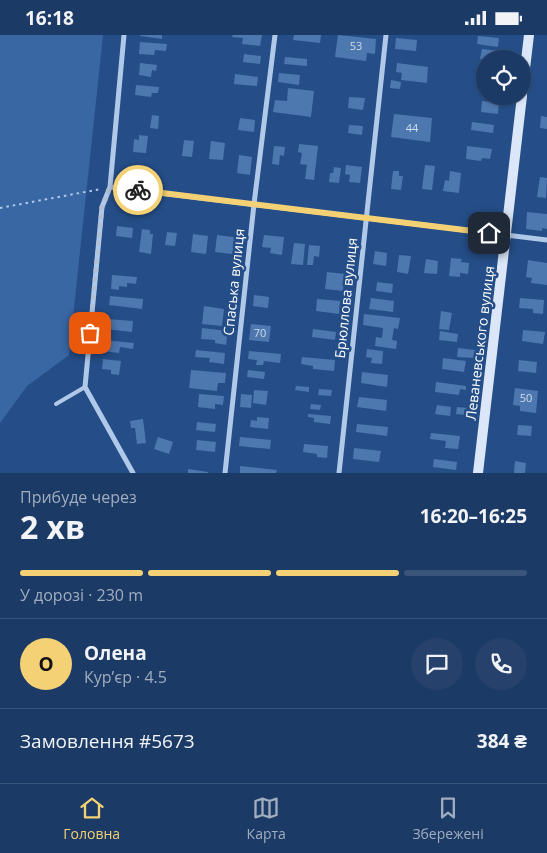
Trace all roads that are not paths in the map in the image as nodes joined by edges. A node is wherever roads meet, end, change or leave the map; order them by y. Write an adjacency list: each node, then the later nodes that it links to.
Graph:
1 (124, 35): 7 (street)
2 (275, 35): 8 (street, Спаська вулиця)
3 (386, 35): 9 (street, Брюллова вулиця)
4 (529, 35): 5 (street, Леваневського вулиця)
5 (527, 50)
6 (521, 105): 10 (street, Леваневського вулиця)
7 (110, 187): 8 (street); 12 (street)
8 (254, 204): 9 (street); 15 (street, Спаська вулиця)
9 (365, 218): 10 (street); 16 (street, Брюллова вулиця)
10 (507, 235): 11 (street); 17 (street, Леваневського вулиця)
11 (547, 240)
12 (85, 387): 13 (lane); 14 (street)
13 (56, 404)
14 (133, 473)
15 (225, 473)
16 (339, 473)
17 (478, 473)

